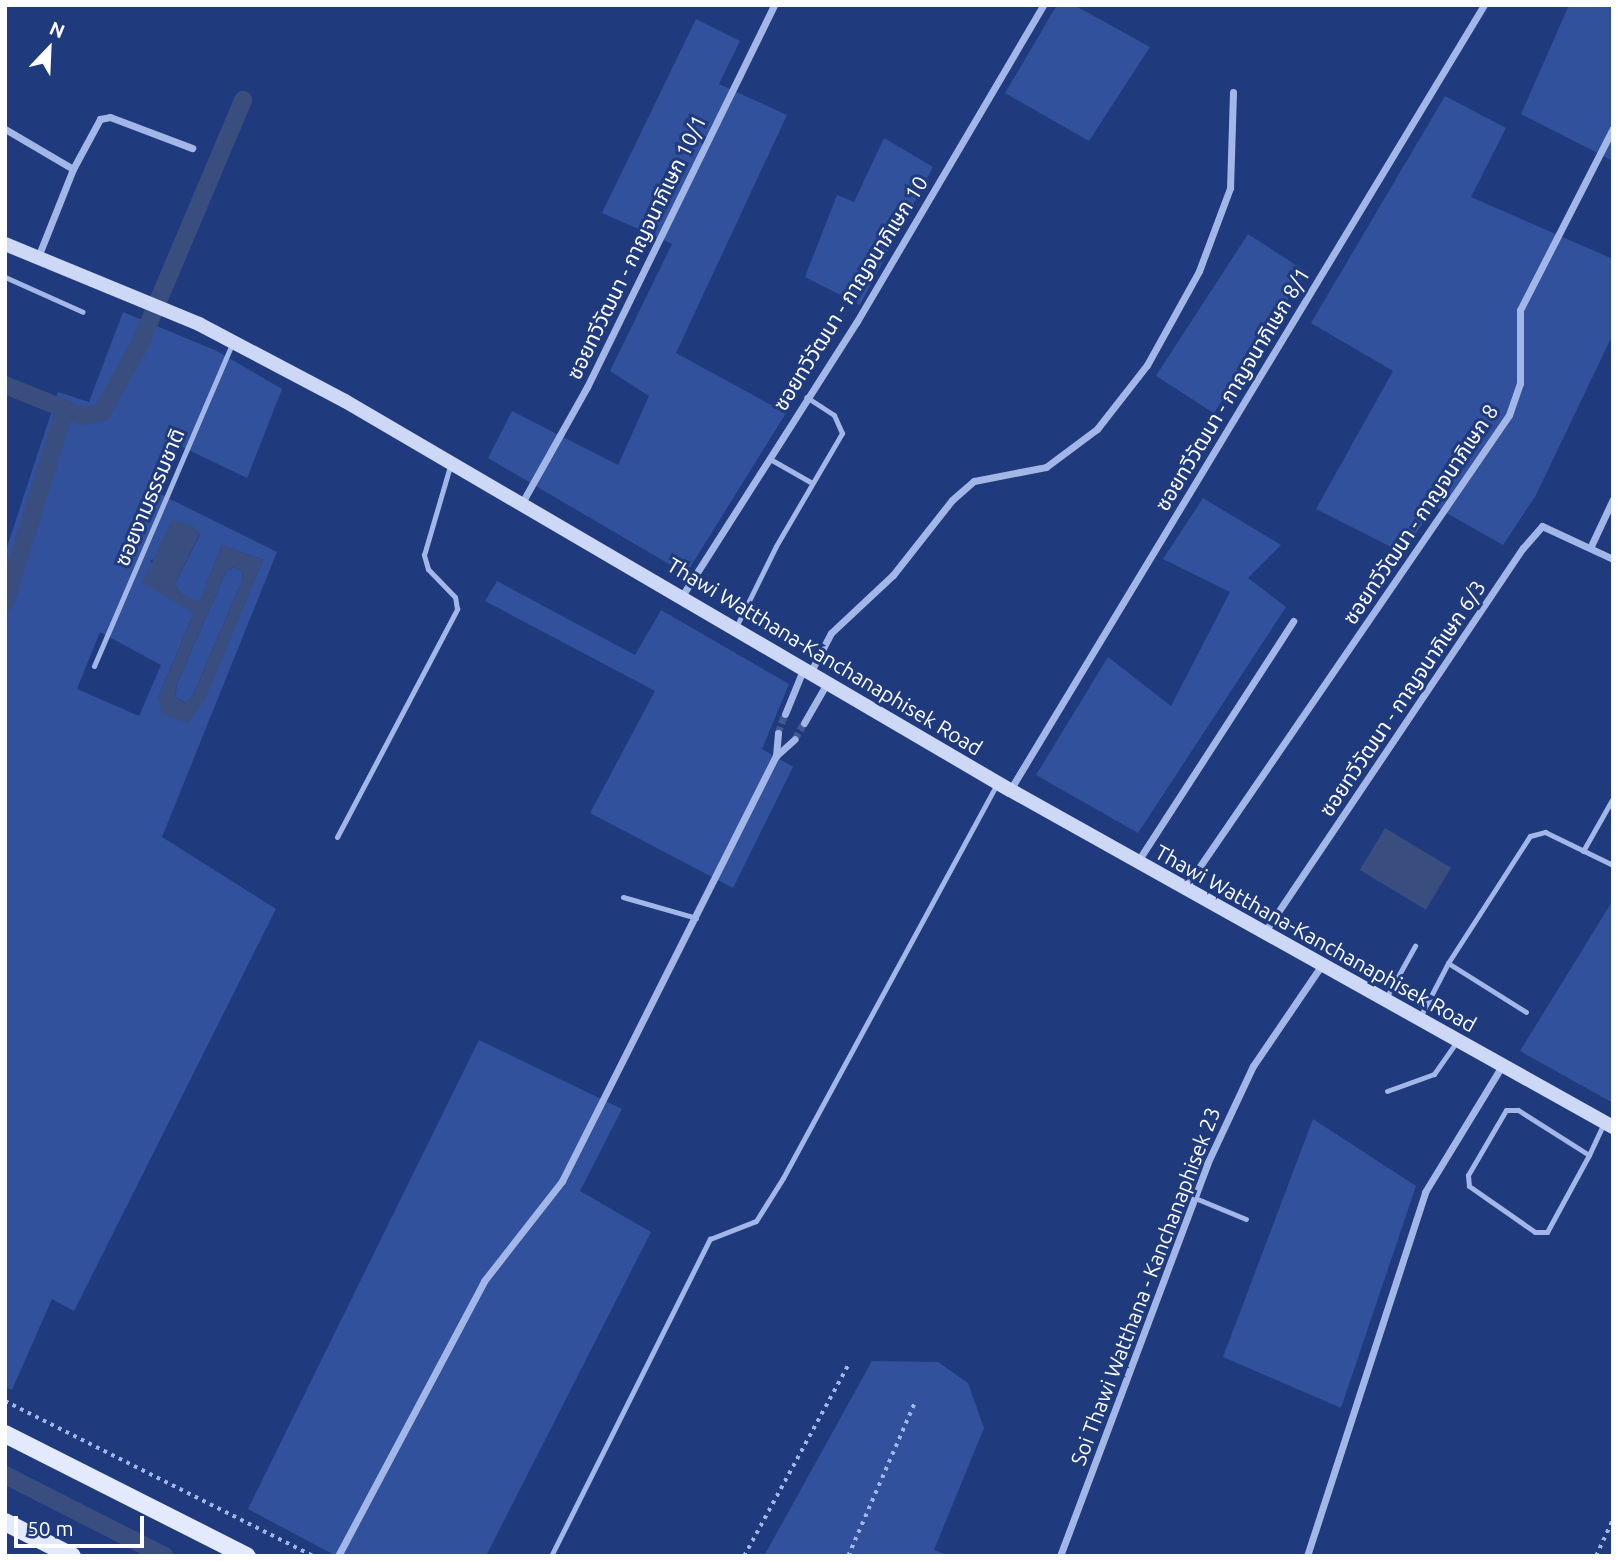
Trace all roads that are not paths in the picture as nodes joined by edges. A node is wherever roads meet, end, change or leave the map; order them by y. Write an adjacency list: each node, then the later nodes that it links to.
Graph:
1 (774, 5): 19 (street, ซอยทวีวัฒนา - กาญจนาภิเษก 10/1)
2 (1043, 5): 14 (street, ซอยทวีวัฒนา - กาญจนาภิเษก 10)
3 (1484, 5): 33 (street, ซอยทวีวัฒนา - กาญจนาภิเษก 8/1)
4 (1233, 92): 26 (street)
5 (1613, 128): 39 (street, ซอยทวีวัฒนา - กาญจนาภิเษก 8)
6 (5, 130): 8 (street)
7 (192, 148): 8 (street)
8 (73, 169): 10 (street)
9 (5, 244): 10 (street, Thawi Watthana-Kanchanaphisek Road)
10 (38, 258): 13 (street, Thawi Watthana-Kanchanaphisek Road)
11 (5, 277): 12 (lane)
12 (83, 312)
13 (233, 341): 16 (street, Thawi Watthana-Kanchanaphisek Road); 25 (lane, ซอยงามธรรมชาติ)
14 (806, 397): 15 (street, ซอยทวีวัฒนา - กาญจนาภิเษก 10); 17 (lane)
15 (770, 459): 17 (lane); 22 (street, ซอยทวีวัฒนา - กาญจนาภิเษก 10)
16 (451, 461): 19 (street, Thawi Watthana-Kanchanaphisek Road); 35 (lane)
17 (812, 483): 24 (lane)
18 (1613, 499): 20 (street)
19 (523, 501): 22 (street, Thawi Watthana-Kanchanaphisek Road)
20 (1591, 547): 21 (street, ซอยทวีวัฒนา - กาญจนาภิเษก 6/3); 42 (street, ซอยทวีวัฒนา - กาญจนาภิเษก 6/3)
21 (1613, 559)
22 (682, 596): 24 (street, Thawi Watthana-Kanchanaphisek Road)
23 (1293, 621): 37 (street)
24 (737, 627): 26 (street, Thawi Watthana-Kanchanaphisek Road)
25 (94, 666)
26 (807, 671): 27 (street, Thawi Watthana-Kanchanaphisek Road); 28 (street)
27 (827, 683): 29 (street); 33 (street, Thawi Watthana-Kanchanaphisek Road)
28 (785, 714)
29 (804, 723)
30 (778, 733): 32 (street)
31 (795, 739): 32 (street)
32 (776, 756): 41 (street)
33 (1004, 786): 37 (street, Thawi Watthana-Kanchanaphisek Road); 61 (lane)
34 (1613, 798): 36 (lane)
35 (337, 837)
36 (1583, 851): 38 (lane); 44 (lane)
37 (1137, 862): 39 (street, Thawi Watthana-Kanchanaphisek Road)
38 (1613, 865)
39 (1185, 889): 42 (street, Thawi Watthana-Kanchanaphisek Road)
40 (623, 897): 41 (lane)
41 (696, 918): 60 (street)
42 (1264, 933): 45 (street, Thawi Watthana-Kanchanaphisek Road)
43 (1415, 946): 46 (lane)
44 (1448, 963): 47 (lane); 48 (lane)
45 (1321, 966): 46 (street, Thawi Watthana-Kanchanaphisek Road); 54 (street, Soi Thawi Watthana - Kanchanaphisek 23)
46 (1384, 1001): 48 (street, Thawi Watthana-Kanchanaphisek Road)
47 (1526, 1012)
48 (1418, 1019): 49 (street, Thawi Watthana-Kanchanaphisek Road)
49 (1457, 1041): 50 (street, Thawi Watthana-Kanchanaphisek Road); 51 (lane)
50 (1502, 1066): 52 (street, Thawi Watthana-Kanchanaphisek Road); 63 (street)
51 (1387, 1091)
52 (1610, 1123): 53 (lane)
53 (1589, 1155): 53 (lane)
54 (1195, 1198): 55 (lane); 62 (street, Soi Thawi Watthana - Kanchanaphisek 23)
55 (1246, 1219)
56 (5, 1434): 59 (main road)
57 (5, 1522): 58 (main road)
58 (72, 1556)
59 (247, 1556)
60 (338, 1556)
61 (551, 1556)
62 (1060, 1556)
63 (1307, 1556)

